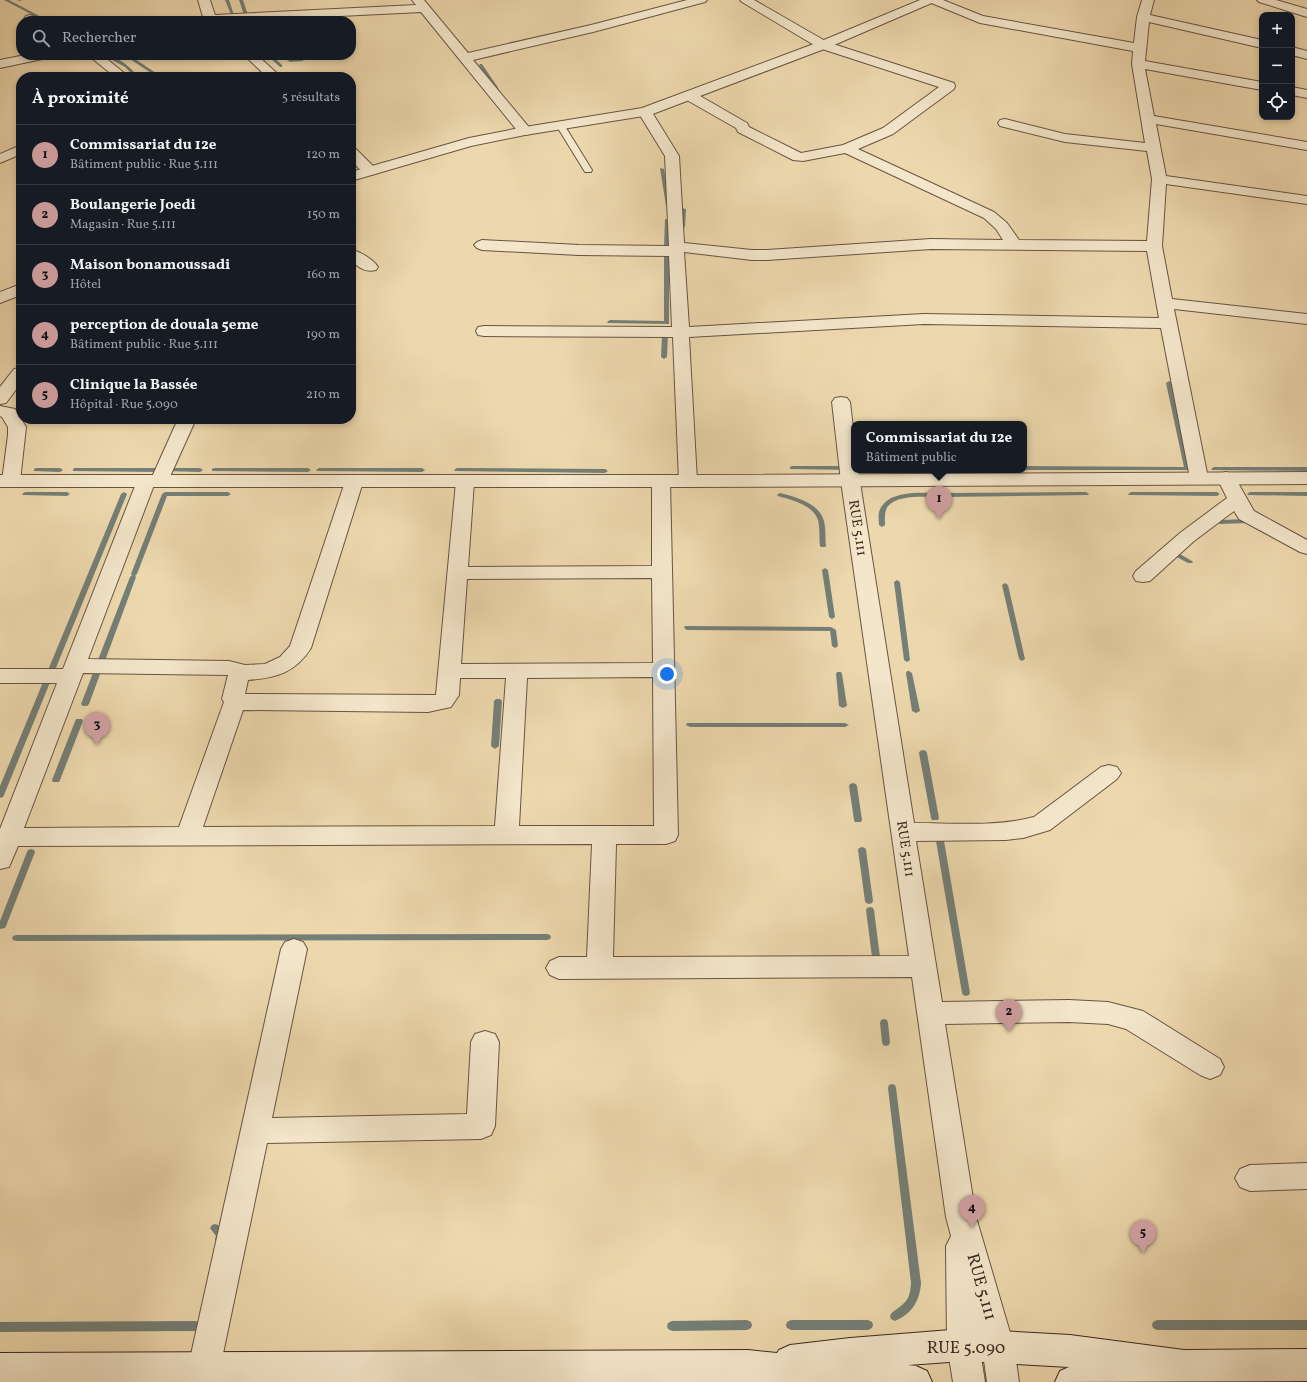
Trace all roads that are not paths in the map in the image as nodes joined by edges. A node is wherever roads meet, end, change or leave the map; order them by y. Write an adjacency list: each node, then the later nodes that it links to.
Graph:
1 (204, 0): 9 (street)
2 (701, 0): 17 (street)
3 (746, 0): 13 (street)
4 (932, 0): 13 (street); 14 (street)
5 (1148, 0): 11 (street)
6 (1263, 0): 8 (street)
7 (422, 4): 10 (street); 17 (street)
8 (1307, 13)
9 (207, 16)
10 (262, 16)
11 (1143, 18): 12 (street); 14 (street)
12 (1259, 43)
13 (823, 45): 28 (street); 36 (street)
14 (1139, 48): 22 (street)
15 (1295, 52): 16 (street)
16 (1307, 55)
17 (465, 58): 33 (street)
18 (19, 60): 21 (street)
19 (101, 60): 23 (street)
20 (256, 60): 24 (street)
21 (0, 64)
22 (1138, 64): 25 (street); 30 (street)
23 (116, 72)
24 (269, 72)
25 (1259, 85)
26 (1295, 92): 27 (street)
27 (1307, 94)
28 (690, 96): 29 (street); 36 (street)
29 (646, 112): 32 (street); 48 (street)
30 (1149, 119): 34 (street); 35 (street)
31 (1005, 123): 35 (street)
32 (560, 125): 33 (street); 40 (lane)
33 (525, 131): 41 (street)
34 (1307, 146)
35 (1154, 148): 43 (street)
36 (847, 149): 46 (street)
37 (16, 153): 39 (street)
38 (356, 157): 41 (street)
39 (0, 160)
40 (588, 170)
41 (370, 171): 42 (street)
42 (356, 175)
43 (1159, 180): 44 (street); 47 (street)
44 (1307, 200)
45 (482, 245): 48 (street)
46 (1014, 245): 47 (street); 48 (street)
47 (1154, 246): 53 (street)
48 (677, 249): 57 (street)
49 (356, 257): 50 (street)
50 (370, 267)
51 (16, 291): 52 (street)
52 (0, 298)
53 (1164, 303): 54 (street); 55 (street)
54 (1307, 319)
55 (1168, 323): 57 (street); 63 (street)
56 (484, 331): 57 (street)
57 (682, 332): 72 (street)
58 (16, 378): 59 (street)
59 (0, 399)
60 (841, 402): 66 (street, RUE 5.111)
61 (0, 411): 67 (street)
62 (184, 424): 68 (street)
63 (1199, 478): 64 (street); 66 (street)
64 (1226, 478): 65 (street); 73 (street)
65 (1307, 478)
66 (850, 480): 72 (street); 87 (street, RUE 5.111)
67 (5, 481): 68 (street)
68 (152, 482): 69 (street); 79 (street)
69 (354, 482): 70 (street); 82 (street)
70 (465, 482): 71 (street); 76 (street)
71 (661, 482): 72 (street); 75 (street)
72 (688, 482)
73 (1237, 500): 74 (street); 77 (street)
74 (1307, 548)
75 (662, 572): 76 (street); 78 (street)
76 (458, 573): 80 (street)
77 (1143, 576)
78 (663, 670): 81 (street); 89 (street)
79 (73, 671): 82 (street); 83 (street); 86 (street)
80 (450, 671): 81 (street); 84 (street)
81 (517, 671): 88 (street)
82 (239, 673): 84 (street)
83 (0, 676)
84 (235, 702): 90 (street)
85 (1109, 773): 87 (street)
86 (9, 815): 91 (street)
87 (902, 832): 94 (street, RUE 5.111)
88 (506, 835): 89 (street); 90 (street)
89 (604, 835): 96 (street)
90 (188, 836): 91 (street)
91 (10, 837): 92 (street)
92 (0, 860)
93 (294, 949): 100 (street)
94 (923, 966): 96 (street); 97 (street, RUE 5.111)
95 (559, 968): 96 (street)
96 (600, 968)
97 (930, 1013): 99 (street); 103 (street, RUE 5.111)
98 (485, 1042): 100 (street)
99 (1210, 1066)
100 (255, 1131): 109 (street)
101 (1307, 1176): 102 (street)
102 (1250, 1178)
103 (961, 1217): 104 (street, RUE 5.111); 105 (street, RUE 5.111)
104 (963, 1344): 105 (street, RUE 5.090); 107 (street, RUE 5.090); 112 (street, RUE 5.111)
105 (998, 1346): 108 (street, RUE 5.090); 113 (street, RUE 5.111)
106 (1307, 1365): 108 (street, RUE 5.090)
107 (748, 1366): 109 (street, RUE 5.090); 111 (street, RUE 5.090)
108 (1184, 1366): 114 (street, RUE 5.090)
109 (204, 1368): 110 (street, RUE 5.090)
110 (0, 1369)
111 (916, 1382)
112 (969, 1382)
113 (1003, 1382)
114 (1071, 1382)

